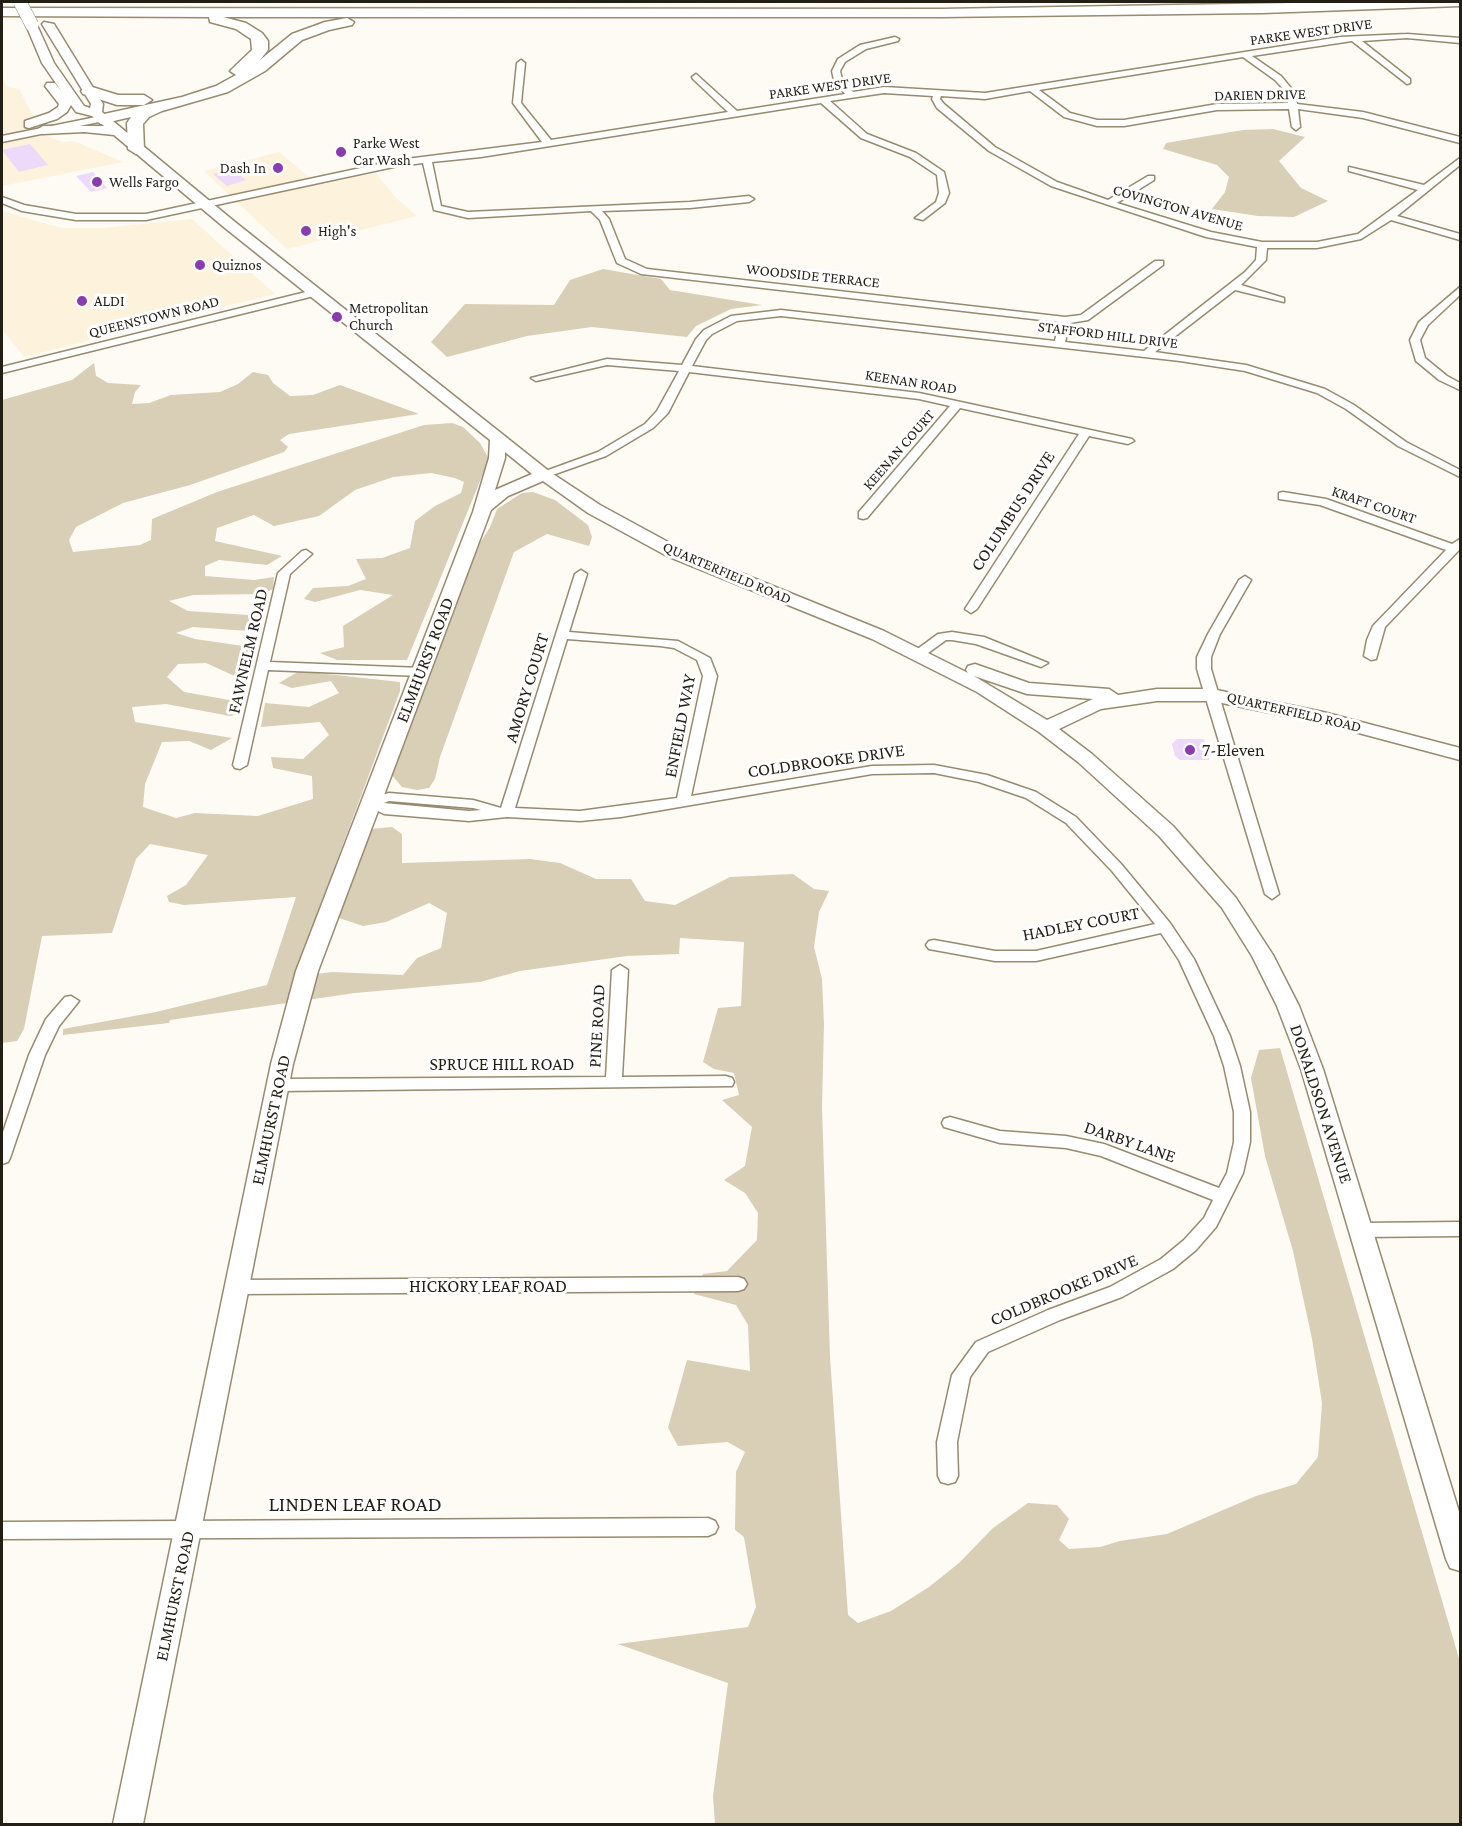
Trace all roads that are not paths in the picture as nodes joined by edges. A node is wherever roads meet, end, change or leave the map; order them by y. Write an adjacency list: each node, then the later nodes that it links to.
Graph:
1 (2, 2): 2 (highway); 5 (highway)
2 (11, 2)
3 (20, 2): 13 (main road, QUARTERFIELD ROAD, bridge)
4 (35, 2): 18 (main road, QUARTERFIELD ROAD)
5 (615, 2)
6 (1461, 2): 8 (highway)
7 (2, 12): 8 (highway); 21 (highway)
8 (633, 13): 24 (highway)
9 (1354, 38): 11 (street, PARKE WEST DRIVE); 12 (street, PARKE WEST DRIVE); 16 (street)
10 (895, 39): 20 (street)
11 (1461, 42)
12 (1245, 55): 17 (street, PARKE WEST DRIVE); 23 (street)
13 (48, 63): 26 (main road, QUARTERFIELD ROAD); 27 (main road)
14 (521, 63): 34 (street)
15 (696, 77): 25 (street)
16 (1407, 81)
17 (1032, 89): 19 (street, PARKE WEST DRIVE); 23 (street, DARIEN DRIVE)
18 (89, 91): 21 (highway); 26 (main road, QUARTERFIELD ROAD)
19 (938, 92): 20 (street, PARKE WEST DRIVE); 43 (street, COVINGTON AVENUE)
20 (851, 95): 22 (street, PARKE WEST DRIVE)
21 (178, 96): 26 (highway)
22 (822, 99): 25 (street, PARKE WEST DRIVE); 46 (street)
23 (1294, 106): 28 (street); 33 (street, DARIEN DRIVE)
24 (157, 108): 26 (highway); 35 (highway)
25 (734, 113): 34 (street, PARKE WEST DRIVE)
26 (98, 116): 27 (street); 30 (street); 31 (main road, QUARTERFIELD ROAD)
27 (29, 124): 29 (street)
28 (1296, 127)
29 (2, 129)
30 (42, 130): 31 (main road); 32 (street)
31 (114, 131): 35 (main road, QUARTERFIELD ROAD)
32 (2, 139)
33 (1461, 140)
34 (548, 143): 36 (street, PARKE WEST DRIVE)
35 (136, 149): 44 (main road, QUARTERFIELD ROAD)
36 (427, 159): 44 (street, PARKE WEST DRIVE); 45 (street)
37 (1461, 161): 40 (street, COVINGTON AVENUE)
38 (1352, 169): 40 (street)
39 (1151, 178): 43 (street)
40 (1426, 189): 47 (street, COVINGTON AVENUE)
41 (748, 199): 45 (street)
42 (2, 200): 44 (street, PARKE WEST DRIVE)
43 (1109, 204): 49 (street, COVINGTON AVENUE)
44 (206, 205): 53 (main road, QUARTERFIELD ROAD)
45 (594, 208): 55 (street, WOODSIDE TERRACE)
46 (920, 218)
47 (1390, 218): 48 (street); 49 (street, COVINGTON AVENUE)
48 (1461, 237)
49 (1262, 246): 51 (street)
50 (1159, 263): 55 (street)
51 (1234, 286): 54 (street); 57 (street)
52 (1461, 290): 61 (street)
53 (314, 293): 59 (street, QUEENSTOWN ROAD); 64 (main road, QUARTERFIELD ROAD)
54 (1280, 300)
55 (1065, 320): 56 (street)
56 (1059, 344): 57 (street, STAFFORD HILL DRIVE); 58 (street, STAFFORD HILL DRIVE)
57 (1146, 354): 66 (street, STAFFORD HILL DRIVE)
58 (686, 368): 60 (street, KEENAN ROAD); 62 (street, KEENAN ROAD); 67 (street)
59 (2, 370)
60 (536, 378)
61 (1461, 387)
62 (958, 404): 63 (street, KEENAN ROAD); 69 (street, KEENAN COURT)
63 (1086, 432): 65 (street, KEENAN ROAD); 75 (street, COLUMBUS DRIVE)
64 (498, 438): 67 (main road, QUARTERFIELD ROAD); 70 (main road)
65 (1128, 441)
66 (1461, 474)
67 (544, 475): 70 (main road, ELMHURST ROAD); 77 (main road, QUARTERFIELD ROAD)
68 (1283, 496): 71 (street, KRAFT COURT)
69 (862, 515)
70 (478, 519): 81 (main road, ELMHURST ROAD)
71 (1457, 546): 78 (street)
72 (306, 554): 80 (street, FAWNELM ROAD)
73 (581, 574): 76 (street, AMORY COURT)
74 (1245, 580): 83 (street)
75 (971, 609)
76 (562, 635): 88 (street, ENFIELD WAY); 89 (street, AMORY COURT)
77 (924, 656): 79 (street); 82 (main road); 84 (main road, QUARTERFIELD ROAD)
78 (1371, 656)
79 (1041, 663)
80 (263, 666): 81 (street); 86 (street, FAWNELM ROAD)
81 (421, 672): 87 (main road, ELMHURST ROAD)
82 (1157, 695): 83 (main road, QUARTERFIELD ROAD); 84 (main road, QUARTERFIELD ROAD)
83 (1212, 695): 85 (main road, QUARTERFIELD ROAD); 90 (street)
84 (1046, 728): 102 (main road, DONALDSON AVENUE)
85 (1461, 754)
86 (240, 765)
87 (372, 802): 89 (street, COLDBROOKE DRIVE); 97 (main road, ELMHURST ROAD)
88 (683, 802): 89 (street, COLDBROOKE DRIVE); 91 (street, COLDBROOKE DRIVE)
89 (507, 812)
90 (1272, 894)
91 (1165, 927): 92 (street, HADLEY COURT); 100 (street, COLDBROOKE DRIVE)
92 (934, 945)
93 (620, 970): 96 (street, PINE ROAD)
94 (71, 1001): 99 (street)
95 (726, 1082): 96 (street, SPRUCE HILL ROAD)
96 (614, 1083): 97 (street, SPRUCE HILL ROAD)
97 (278, 1085): 104 (main road, ELMHURST ROAD)
98 (950, 1123): 100 (street, DARBY LANE)
99 (2, 1158)
100 (1224, 1197): 105 (street, COLDBROOKE DRIVE)
101 (1461, 1229): 102 (street)
102 (1362, 1230): 109 (main road, DONALDSON AVENUE)
103 (738, 1284): 104 (street, HICKORY LEAF ROAD)
104 (237, 1287): 107 (main road, ELMHURST ROAD)
105 (948, 1476)
106 (708, 1527): 107 (street, LINDEN LEAF ROAD)
107 (189, 1530): 108 (street, LINDEN LEAF ROAD); 110 (main road, ELMHURST ROAD)
108 (2, 1531)
109 (1461, 1559)
110 (129, 1824)

